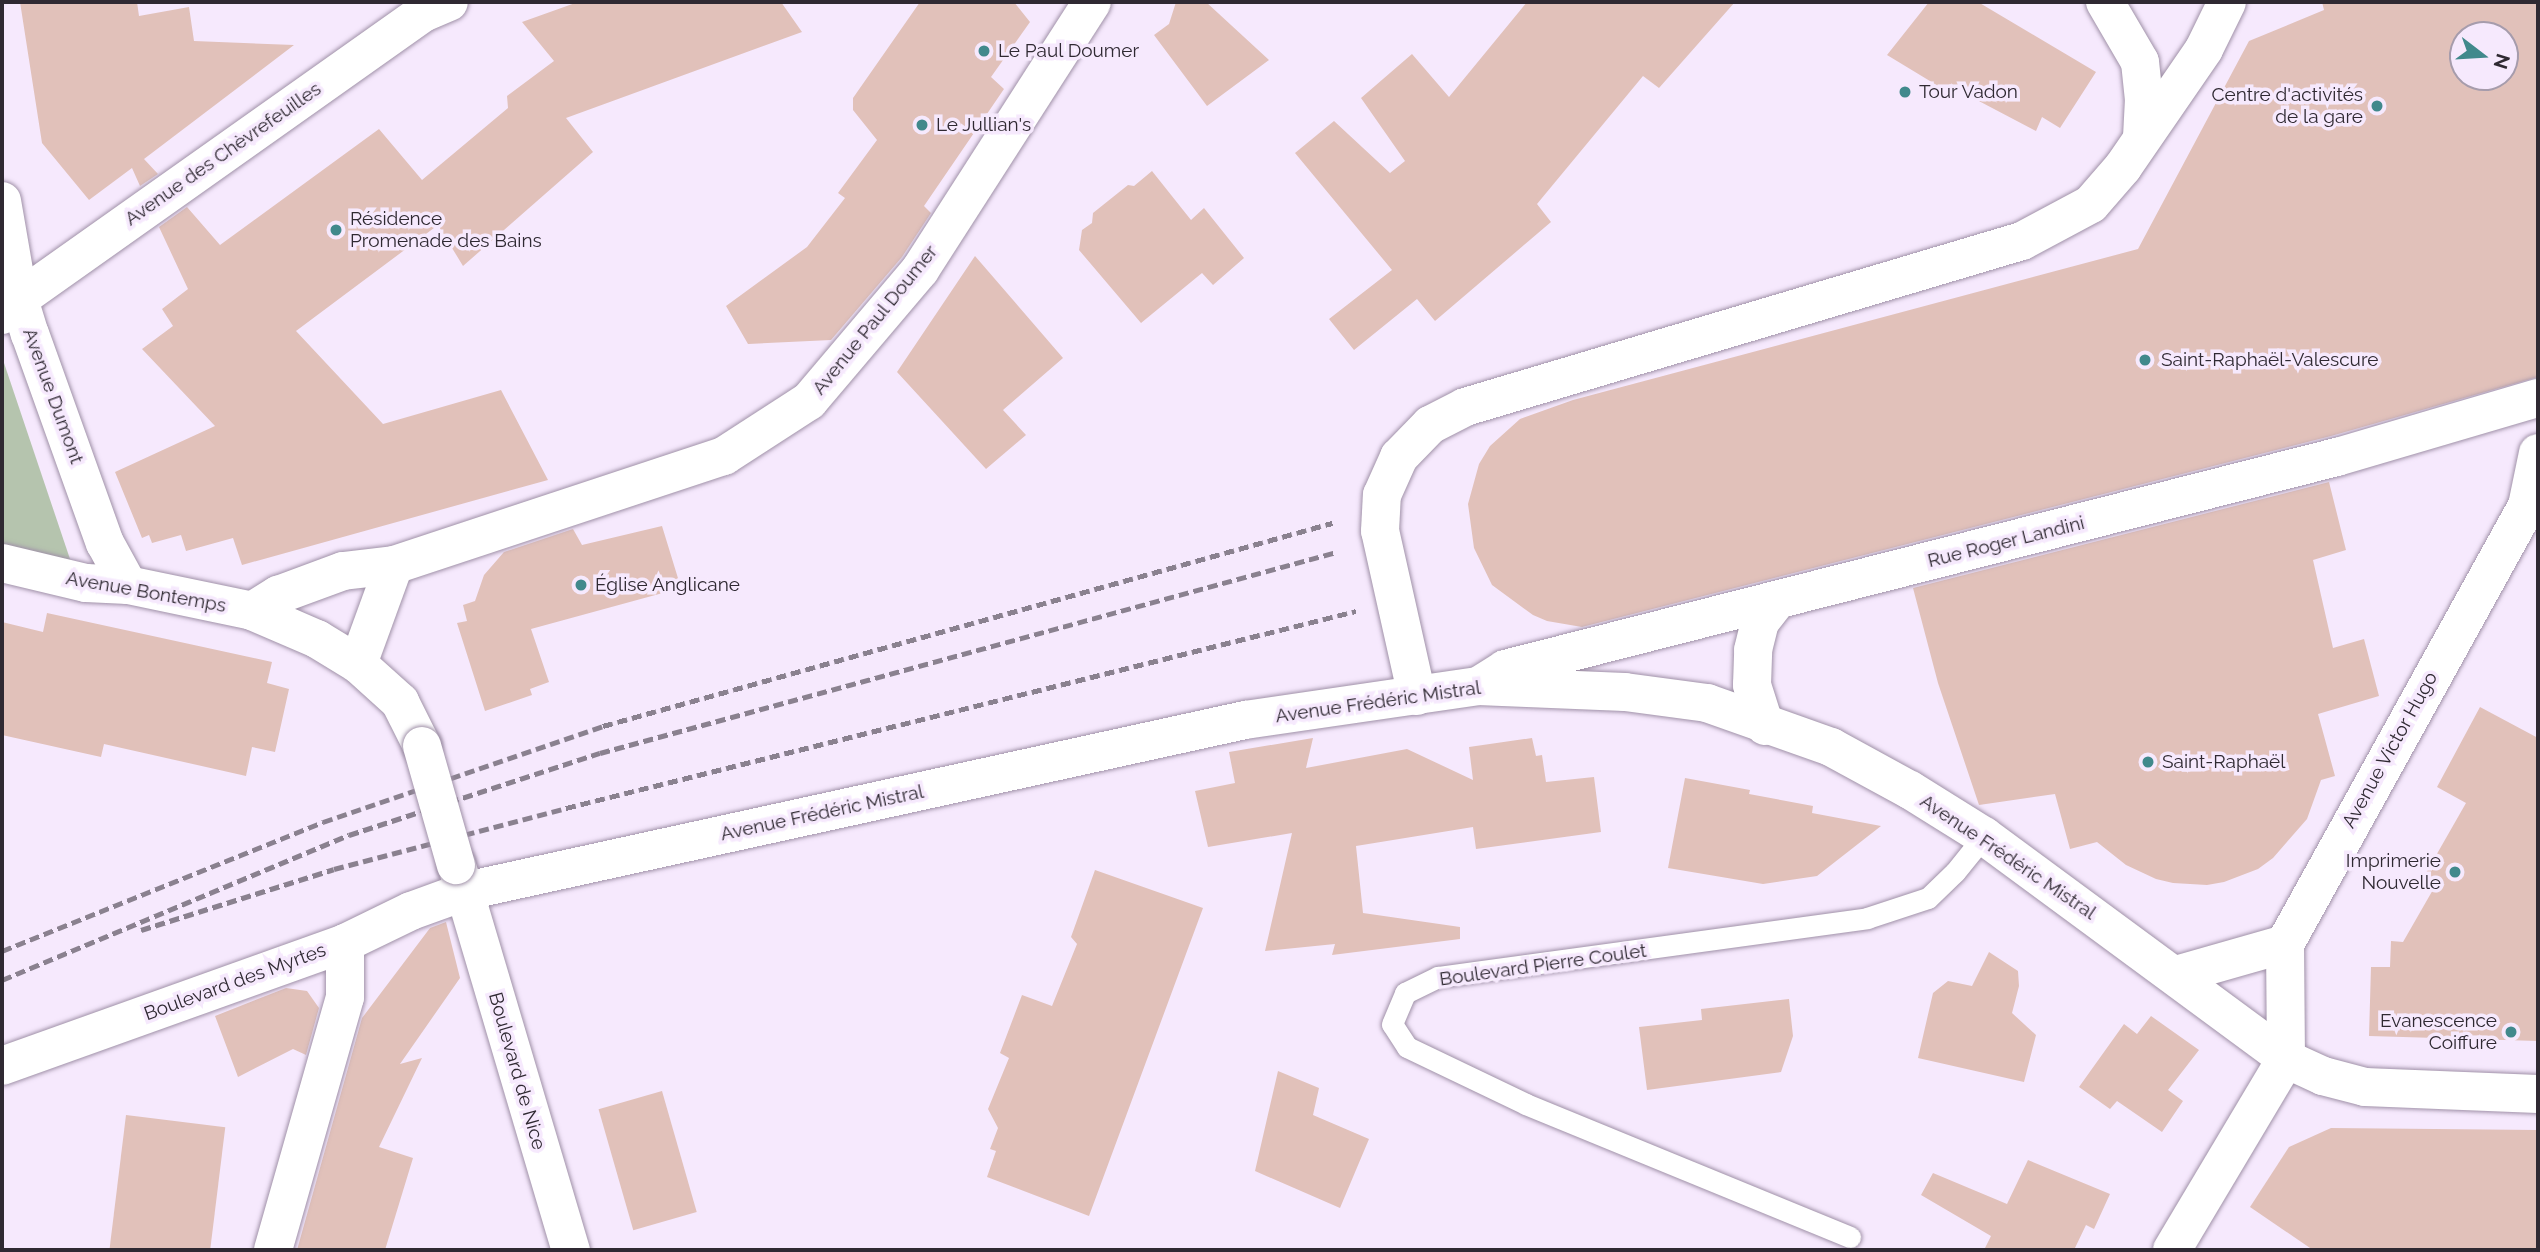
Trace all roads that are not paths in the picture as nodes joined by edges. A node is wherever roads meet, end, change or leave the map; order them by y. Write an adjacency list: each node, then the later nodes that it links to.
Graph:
1 (449, 2): 7 (street, Avenue des Chèvrefeuilles)
2 (1093, 2): 12 (street, Avenue Paul Doumer)
3 (2105, 2): 5 (street)
4 (2227, 2): 5 (street)
5 (2142, 138): 18 (street)
6 (2, 201): 7 (street, Avenue Dumont)
7 (10, 307): 13 (street, Avenue Dumont)
8 (2537, 399): 9 (street); 14 (street, Rue Roger Landini)
9 (2538, 442)
10 (2538, 453): 23 (street, Avenue Victor Hugo)
11 (2, 563): 13 (street, Avenue Bontemps)
12 (394, 565): 15 (street, Avenue Paul Doumer); 16 (street)
13 (128, 585): 15 (street, Avenue Bontemps)
14 (1777, 600): 17 (street, Rue Roger Landini); 19 (street)
15 (252, 611): 16 (street, Avenue Bontemps)
16 (358, 664): 21 (street, Avenue Bontemps, bridge)
17 (1478, 686): 18 (street, Avenue Frédéric Mistral); 19 (street, Avenue Frédéric Mistral)
18 (1417, 695): 21 (street, Avenue Frédéric Mistral)
19 (1765, 726): 20 (street, Avenue Frédéric Mistral)
20 (1984, 836): 24 (street, Avenue Frédéric Mistral); 28 (lane, Boulevard Pierre Coulet)
21 (461, 878): 22 (street, Boulevard des Myrtes); 30 (street, Boulevard de Nice)
22 (345, 943): 26 (street, Boulevard des Myrtes); 29 (street)
23 (2285, 944): 24 (street); 25 (street)
24 (2176, 975): 25 (street, Avenue Frédéric Mistral)
25 (2286, 1059): 27 (street, Avenue Frédéric Mistral); 31 (street)
26 (2, 1066)
27 (2538, 1094)
28 (1850, 1237)
29 (273, 1250)
30 (570, 1250)
31 (2172, 1250)

